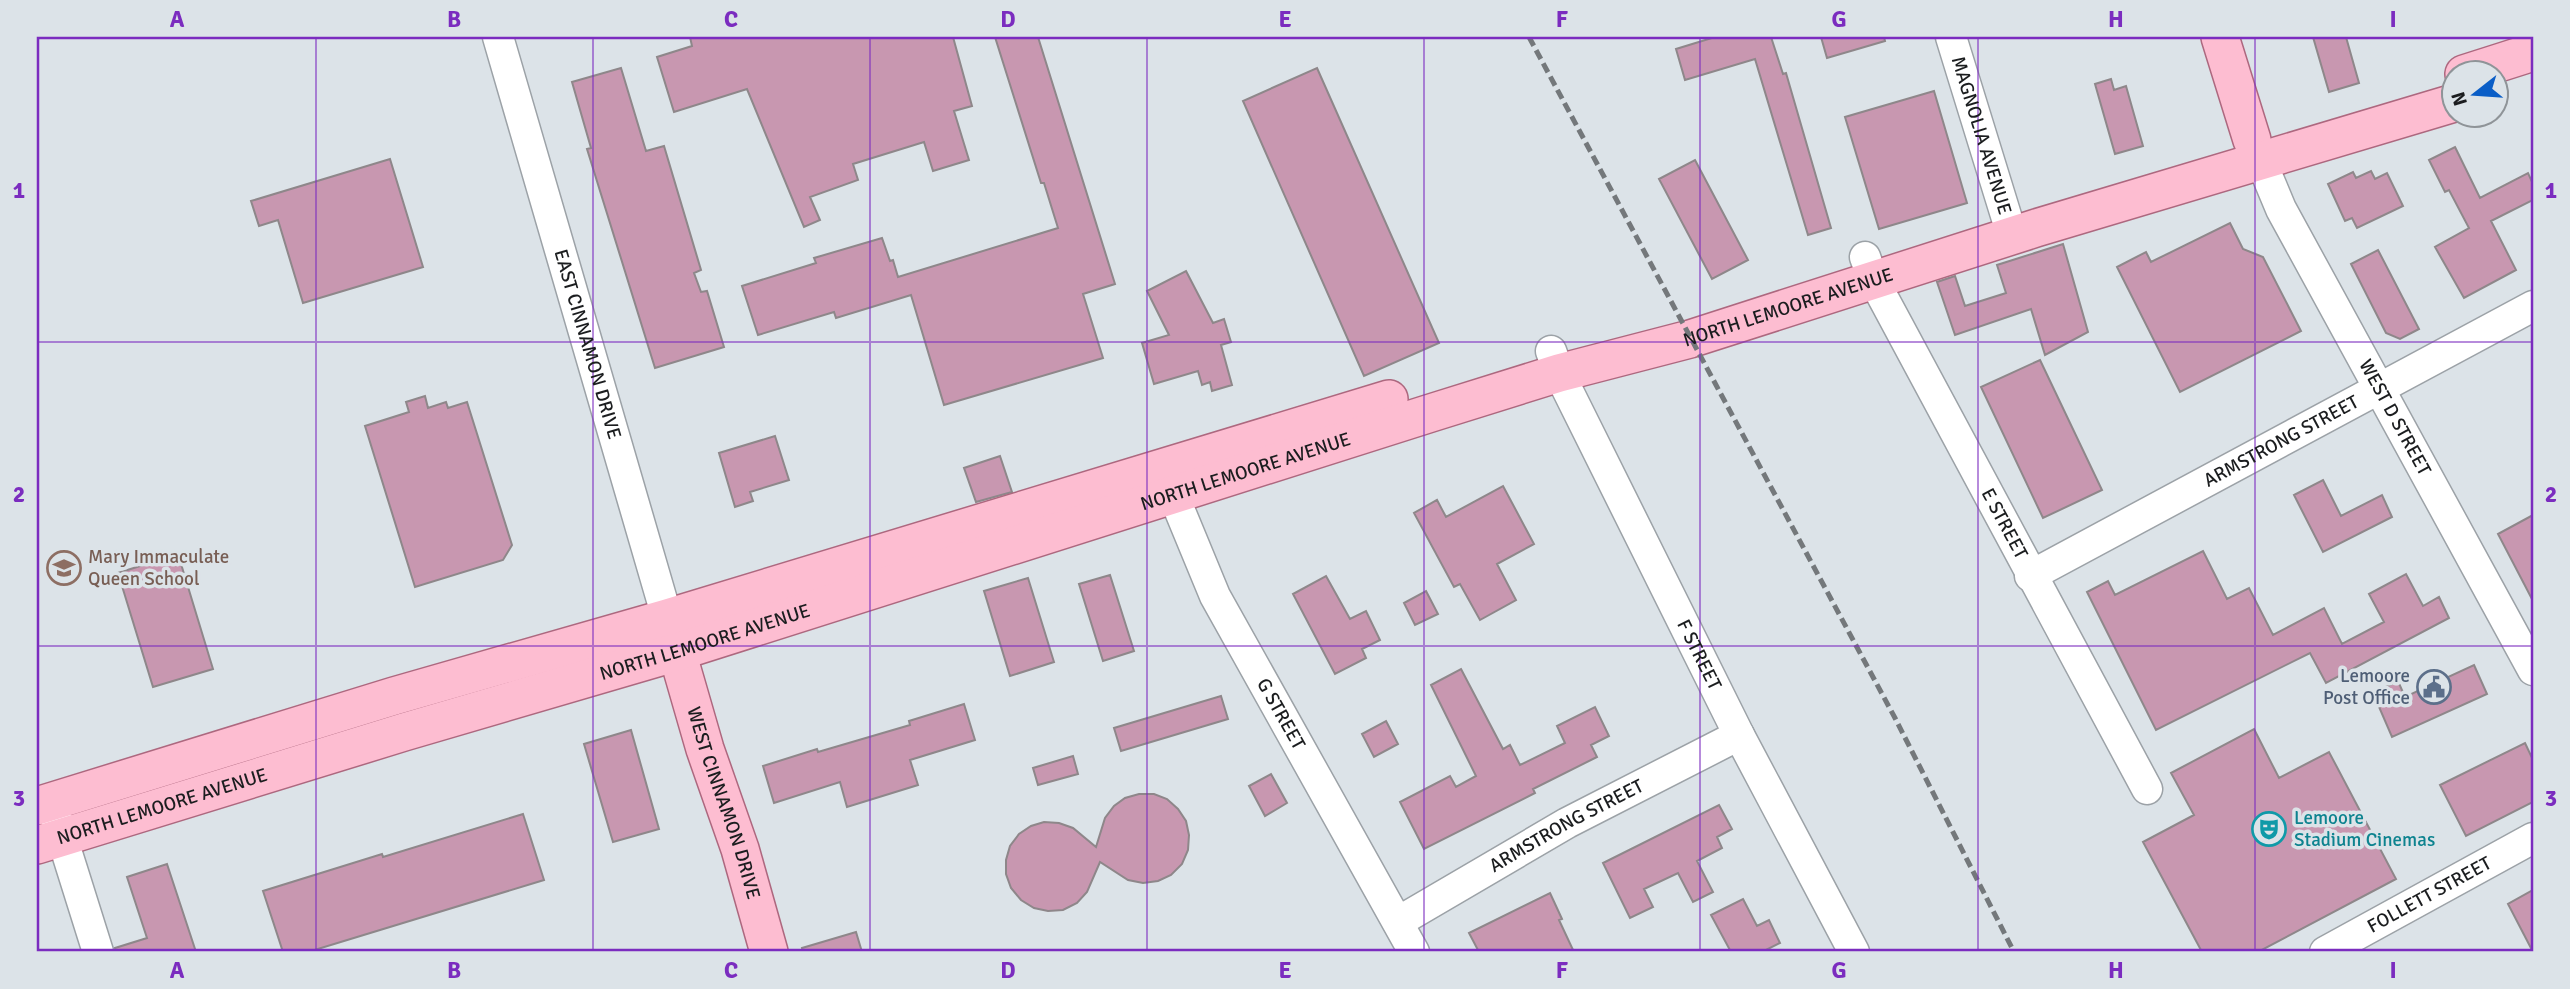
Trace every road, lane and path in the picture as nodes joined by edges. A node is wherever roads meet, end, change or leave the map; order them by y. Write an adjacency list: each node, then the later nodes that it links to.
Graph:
1 (498, 37): 18 (street, EAST CINNAMON DRIVE)
2 (1951, 37): 11 (street, MAGNOLIA AVENUE)
3 (2220, 37): 10 (main road)
4 (2533, 52): 5 (main road)
5 (2508, 60)
6 (2533, 79): 8 (main road)
7 (2440, 82): 10 (main road, NORTH LEMOORE AVENUE)
8 (2510, 86)
9 (2440, 107): 10 (main road, NORTH LEMOORE AVENUE)
10 (2256, 150): 11 (main road, NORTH LEMOORE AVENUE); 15 (street, WEST D STREET)
11 (2008, 224): 12 (main road, NORTH LEMOORE AVENUE)
12 (1869, 268): 14 (main road, NORTH LEMOORE AVENUE); 17 (street, E STREET)
13 (2533, 306): 15 (street, ARMSTRONG STREET)
14 (1555, 362): 16 (main road, NORTH LEMOORE AVENUE); 20 (street, F STREET)
15 (2380, 389): 17 (street, ARMSTRONG STREET); 19 (street, WEST D STREET)
16 (1167, 482): 18 (main road, NORTH LEMOORE AVENUE); 25 (street, G STREET)
17 (2030, 576): 21 (street, E STREET)
18 (672, 635): 22 (main road, NORTH LEMOORE AVENUE); 24 (main road, NORTH LEMOORE AVENUE); 27 (main road, WEST CINNAMON DRIVE)
19 (2533, 670)
20 (1739, 735): 25 (street, ARMSTRONG STREET); 29 (street, F STREET)
21 (2147, 789)
22 (44, 804): 24 (street)
23 (2533, 838): 30 (street, FOLLETT STREET)
24 (49, 841): 26 (street)
25 (1398, 922): 28 (street, G STREET)
26 (98, 952)
27 (769, 952)
28 (1414, 952)
29 (1854, 952)
30 (2325, 952)

